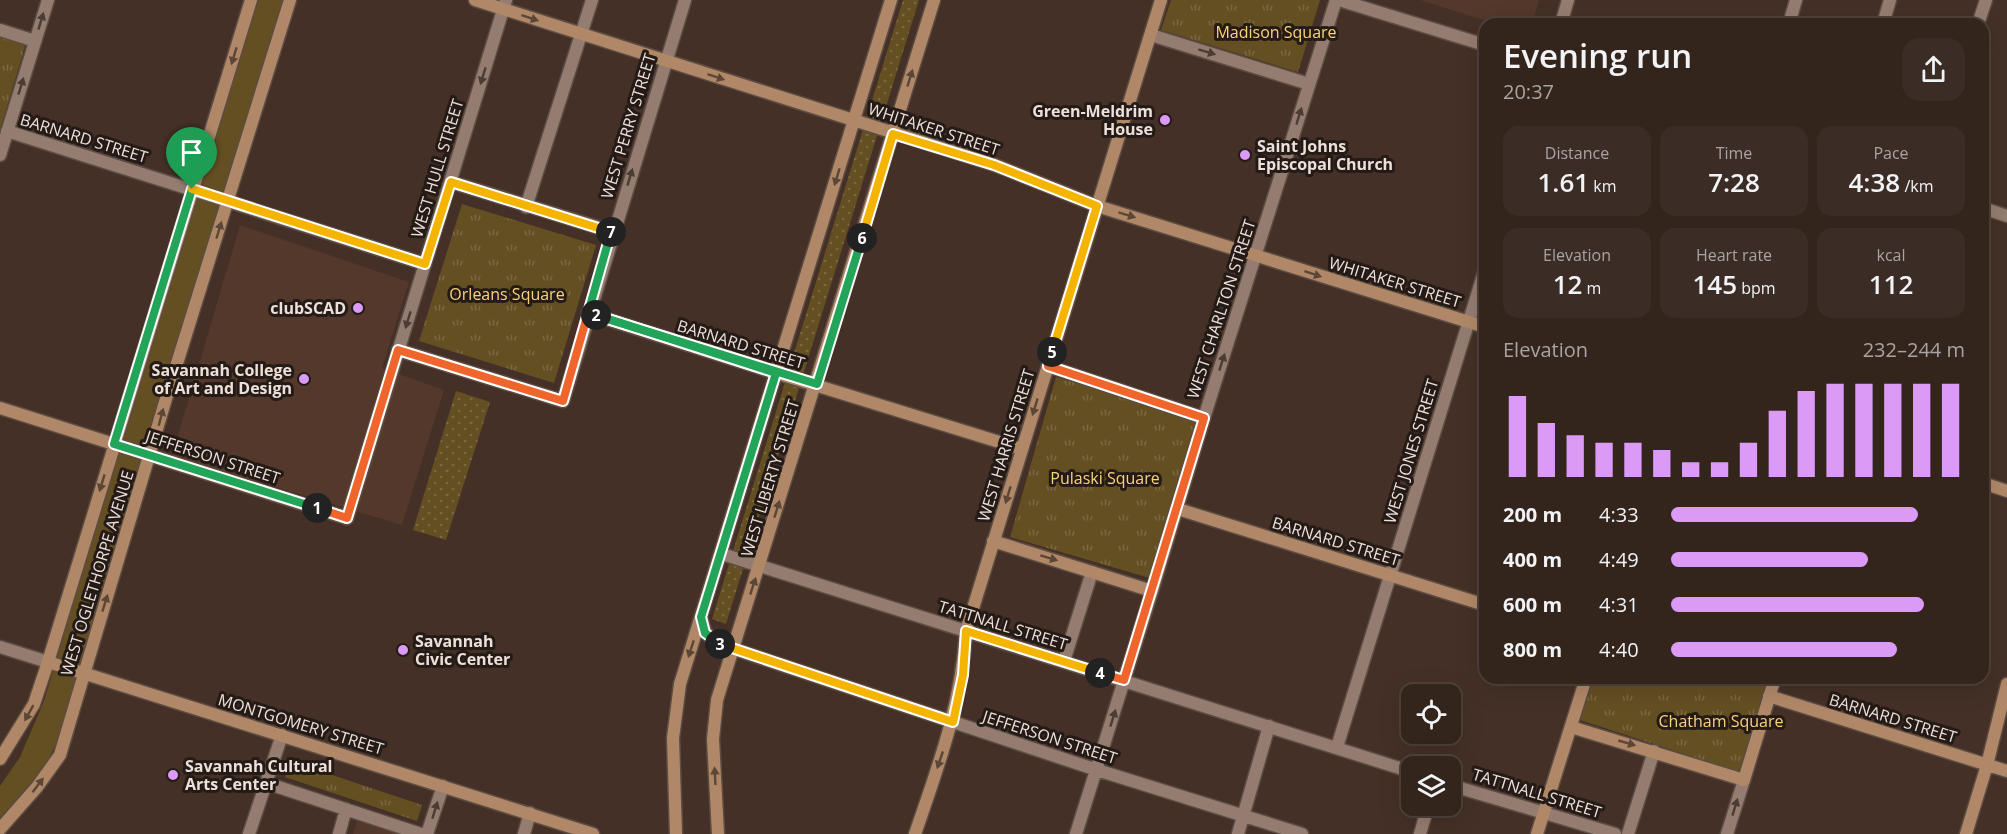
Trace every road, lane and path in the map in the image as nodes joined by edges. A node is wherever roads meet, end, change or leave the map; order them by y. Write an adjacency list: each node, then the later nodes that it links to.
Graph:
1 (48, 0): 23 (street, one-way to 1)
2 (251, 0): 32 (main road, WEST OGLETHORPE AVENUE, one-way to 32)
3 (290, 0): 33 (main road, WEST OGLETHORPE AVENUE)
4 (475, 0): 15 (main road, WHITAKER STREET)
5 (592, 0): 21 (street)
6 (685, 0): 25 (street, WEST PERRY STREET)
7 (891, 0): 27 (main road, WEST LIBERTY STREET)
8 (934, 0): 29 (main road, WEST LIBERTY STREET, one-way to 8)
9 (1161, 0): 22 (main road, WEST HARRIS STREET)
10 (1337, 0): 24 (street); 26 (street, WEST CHARLTON STREET)
11 (1568, 0): 16 (street)
12 (1796, 0): 17 (street)
13 (1890, 0): 18 (street)
14 (1986, 0): 19 (street)
15 (505, 4): 21 (main road, WHITAKER STREET, one-way to 21); 31 (street, WEST HULL STREET, one-way to 31)
16 (1563, 18)
17 (1791, 18)
18 (1885, 18)
19 (1980, 18)
20 (0, 30): 23 (street)
21 (581, 34): 25 (main road, WHITAKER STREET); 35 (street)
22 (1151, 35): 26 (street, one-way to 26); 34 (main road, WEST HARRIS STREET)
23 (35, 41): 28 (street, one-way to 23)
24 (1479, 43)
25 (666, 61): 27 (main road, WHITAKER STREET, one-way to 27); 38 (street, WEST PERRY STREET, one-way to 25)
26 (1309, 84): 39 (street, WEST CHARLTON STREET, one-way to 26)
27 (854, 121): 29 (main road, WHITAKER STREET); 47 (main road, WEST LIBERTY STREET, one-way to 47)
28 (7, 131): 30 (street); 32 (street, BARNARD STREET)
29 (893, 134): 34 (main road, WHITAKER STREET); 48 (main road, WEST LIBERTY STREET)
30 (0, 155)
31 (451, 182): 35 (street); 40 (street, WEST HULL STREET)
32 (192, 189): 33 (street, BARNARD STREET); 51 (main road, WEST OGLETHORPE AVENUE)
33 (229, 200): 40 (street, BARNARD STREET); 53 (main road, WEST OGLETHORPE AVENUE, one-way to 33)
34 (1097, 206): 39 (main road, WHITAKER STREET, one-way to 39); 46 (main road, WEST HARRIS STREET)
35 (526, 207): 38 (street)
36 (1989, 210): 37 (street)
37 (2007, 216)
38 (613, 232): 42 (street, WEST PERRY STREET)
39 (1256, 255): 43 (main road, WHITAKER STREET, one-way to 43); 50 (street, WEST CHARLTON STREET, one-way to 39)
40 (425, 264): 45 (street, WEST HULL STREET, one-way to 45)
41 (1479, 288): 43 (street, WEST JONES STREET)
42 (588, 313): 45 (street, WEST PERRY STREET); 47 (street, BARNARD STREET)
43 (1468, 322): 44 (main road, WHITAKER STREET); 62 (street, WEST JONES STREET)
44 (1479, 325)
45 (398, 350): 57 (street, WEST HULL STREET)
46 (1048, 366): 50 (main road); 52 (main road, WEST HARRIS STREET, one-way to 52)
47 (776, 373): 48 (main road, BARNARD STREET); 59 (main road, WEST LIBERTY STREET)
48 (817, 384): 52 (main road, BARNARD STREET); 60 (main road, WEST LIBERTY STREET, one-way to 48)
49 (0, 408): 51 (main road, JEFFERSON STREET)
50 (1204, 418): 56 (main road, WEST CHARLTON STREET)
51 (114, 444): 53 (main road, JEFFERSON STREET); 69 (main road, WEST OGLETHORPE AVENUE, one-way to 69)
52 (1022, 449): 58 (main road, WEST HARRIS STREET, one-way to 58)
53 (151, 455): 57 (main road, JEFFERSON STREET); 71 (main road, WEST OGLETHORPE AVENUE, one-way to 53)
54 (1989, 485): 55 (main road)
55 (2007, 491)
56 (1178, 509): 62 (main road, BARNARD STREET); 63 (main road, WEST CHARLTON STREET)
57 (347, 518)
58 (993, 541): 61 (main road, one-way to 61); 66 (main road, WEST HARRIS STREET)
59 (722, 554): 60 (street, TATTNALL STREET); 65 (main road, WEST LIBERTY STREET)
60 (760, 565): 66 (street, TATTNALL STREET); 68 (main road, WEST LIBERTY STREET, one-way to 60)
61 (1092, 572): 63 (main road); 70 (street)
62 (1390, 575): 64 (main road, BARNARD STREET); 81 (street, WEST JONES STREET)
63 (1152, 591): 72 (street, WEST CHARLTON STREET)
64 (1479, 603)
65 (701, 617): 68 (street, JEFFERSON STREET); 104 (main road, WEST LIBERTY STREET, one-way to 104)
66 (966, 631): 70 (street, TATTNALL STREET); 77 (main road, WEST HARRIS STREET)
67 (0, 647): 69 (street, MONTGOMERY STREET)
68 (733, 649): 77 (street, JEFFERSON STREET); 105 (main road, WEST LIBERTY STREET, one-way to 68)
69 (48, 662): 71 (main road, MONTGOMERY STREET); 83 (main road, WEST OGLETHORPE AVENUE, one-way to 83)
70 (1064, 662): 72 (street, TATTNALL STREET)
71 (83, 674): 80 (main road, MONTGOMERY STREET); 97 (main road, WEST OGLETHORPE AVENUE, one-way to 71)
72 (1124, 680): 78 (street, TATTNALL STREET); 86 (street, WEST CHARLTON STREET, one-way to 72)
73 (1584, 684): 79 (main road)
74 (1773, 684): 76 (main road)
75 (2007, 684): 84 (main road)
76 (1769, 696): 84 (main road, BARNARD STREET); 88 (main road)
77 (953, 722): 86 (street, JEFFERSON STREET); 106 (main road, WEST HARRIS STREET, one-way to 106)
78 (1269, 726): 81 (street, TATTNALL STREET); 95 (street)
79 (1571, 727): 82 (main road, one-way to 82); 93 (main road)
80 (282, 735): 89 (street); 90 (main road, MONTGOMERY STREET)
81 (1337, 747): 85 (street, TATTNALL STREET)
82 (1654, 751): 88 (main road); 113 (street)
83 (0, 759)
84 (1987, 765): 87 (main road, BARNARD STREET); 115 (main road)
85 (1401, 768)
86 (1097, 770): 95 (street, JEFFERSON STREET); 107 (street, WEST CHARLTON STREET)
87 (2007, 771)
88 (1744, 780): 114 (street, one-way to 88)
89 (266, 783): 92 (street); 98 (street)
90 (443, 786): 94 (main road, MONTGOMERY STREET); 101 (street, one-way to 90)
91 (1461, 788): 93 (street, TATTNALL STREET)
92 (346, 809): 99 (street); 100 (street)
93 (1544, 812): 111 (main road); 112 (street, TATTNALL STREET)
94 (530, 813): 102 (street); 103 (main road, MONTGOMERY STREET)
95 (1243, 816): 108 (street); 109 (street, JEFFERSON STREET)
96 (1425, 816): 110 (street)
97 (0, 829)
98 (249, 834)
99 (339, 834)
100 (421, 834)
101 (428, 834)
102 (524, 834)
103 (592, 834)
104 (676, 834)
105 (718, 834)
106 (915, 834)
107 (1076, 834)
108 (1238, 834)
109 (1302, 834)
110 (1420, 834)
111 (1538, 834)
112 (1615, 834)
113 (1628, 834)
114 (1727, 834)
115 (1966, 834)

